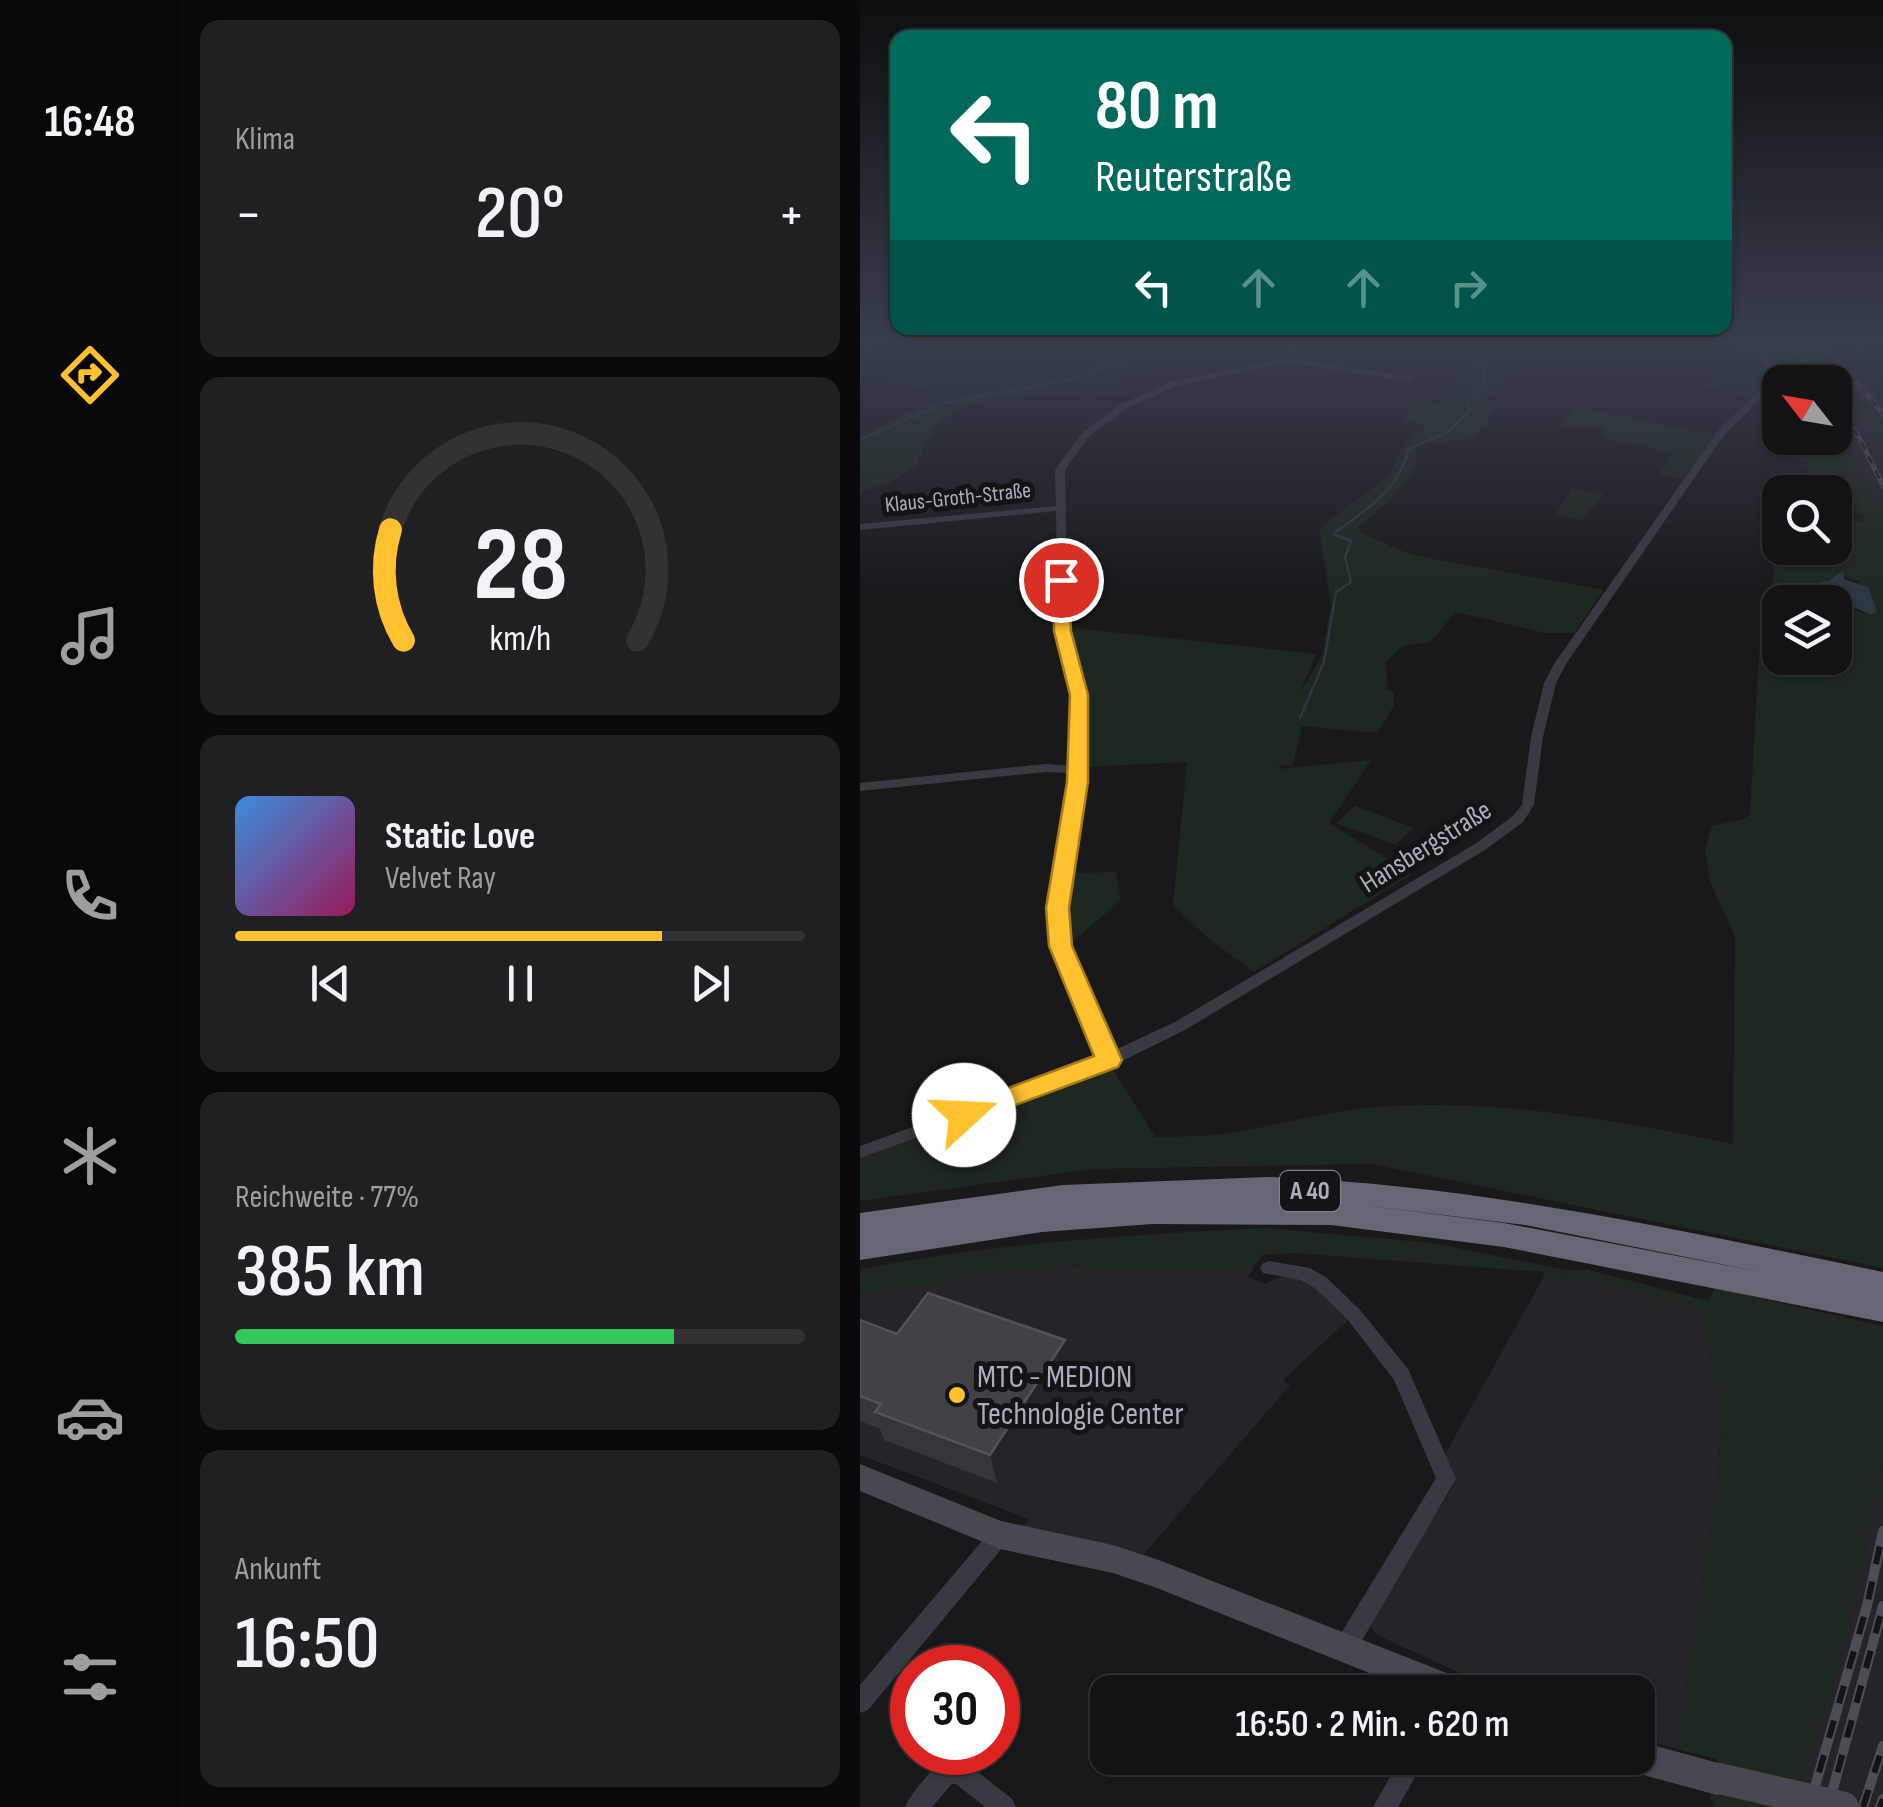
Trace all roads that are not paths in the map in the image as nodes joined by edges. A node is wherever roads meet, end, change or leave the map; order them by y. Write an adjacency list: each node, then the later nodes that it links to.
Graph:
1 (1095, 426): 3 (street)
2 (1728, 426): 7 (street, Hansbergstraße)
3 (1060, 508): 4 (street, Klaus-Groth-Straße); 5 (street)
4 (860, 527)
5 (1076, 770): 6 (street); 7 (street)
6 (860, 787)
7 (1109, 1060): 8 (street, Hansbergstraße)
8 (860, 1152)
9 (860, 1225): 12 (highway, A 40)
10 (860, 1248): 12 (highway, A 40)
11 (1269, 1268): 17 (street)
12 (1756, 1271): 13 (highway, A 40); 14 (highway, A 40)
13 (1883, 1285)
14 (1883, 1309)
15 (860, 1477): 16 (street)
16 (1000, 1535): 17 (street); 19 (street)
17 (1345, 1648): 18 (street)
18 (1411, 1675)
19 (860, 1702)
20 (1655, 1763): 25 (street, bridge)
21 (1404, 1775): 24 (street)
22 (917, 1807): 23 (street)
23 (1004, 1807)
24 (1385, 1807)
25 (1843, 1807)

